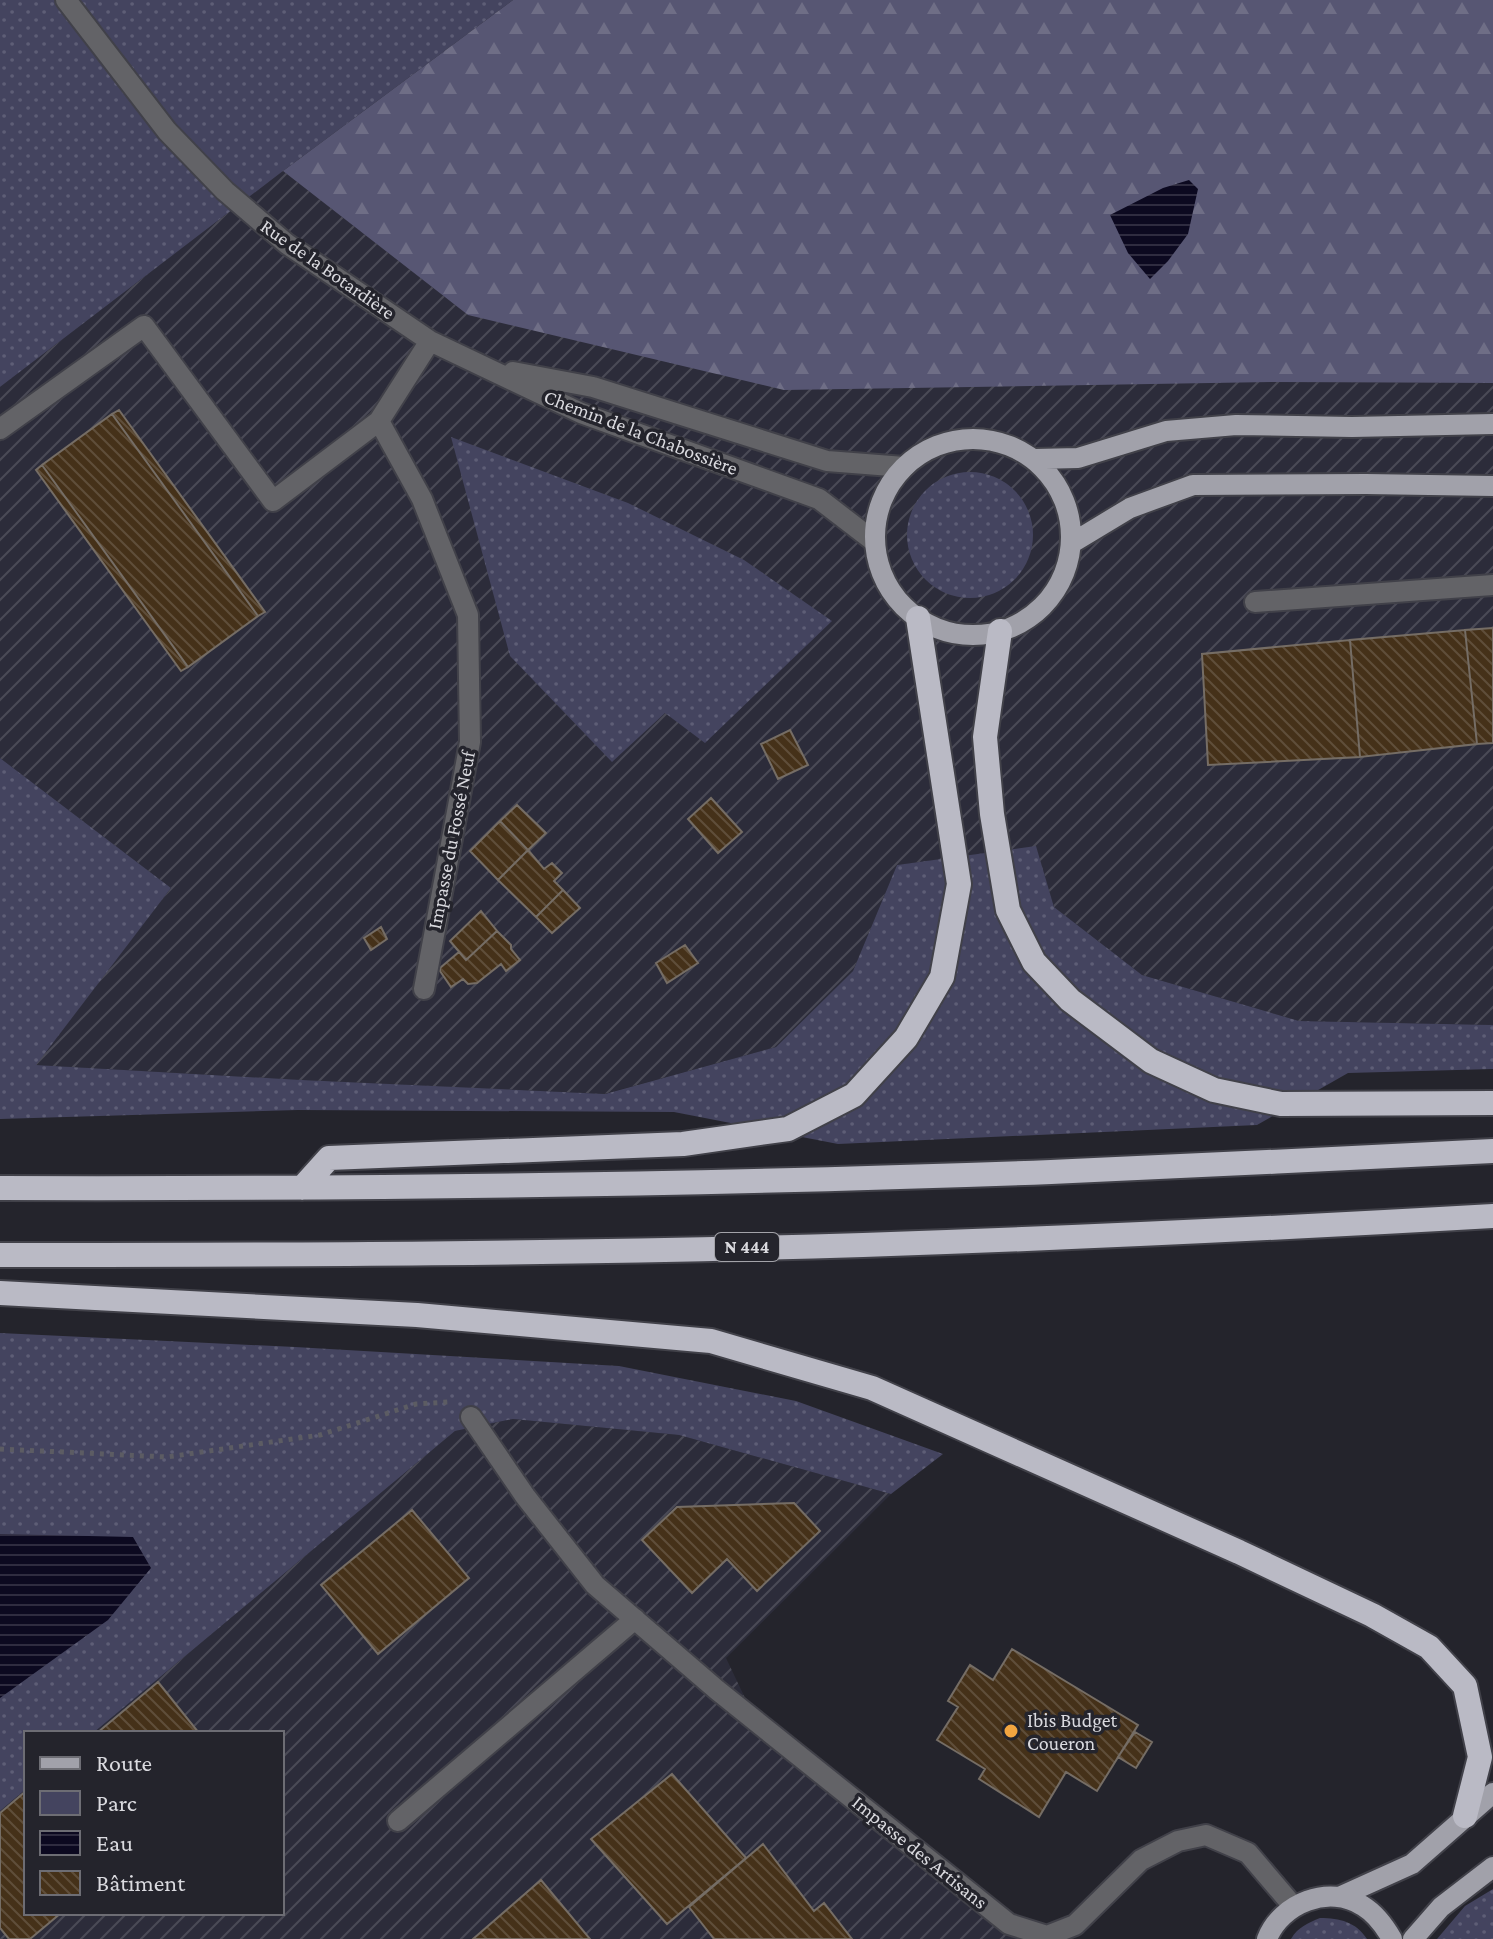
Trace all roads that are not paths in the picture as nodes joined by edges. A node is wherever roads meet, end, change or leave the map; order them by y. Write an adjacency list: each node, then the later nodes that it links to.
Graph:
1 (66, 0): 2 (street, Rue de la Botardière)
2 (430, 341): 3 (street, Rue de la Botardière); 4 (street)
3 (487, 367): 8 (street, Chemin de la Chabossière); 10 (street, Chemin de la Chabossière)
4 (379, 421): 6 (street); 16 (street, Impasse du Fossé Neuf)
5 (1493, 424): 7 (main road)
6 (0, 429)
7 (1035, 459): 8 (main road); 11 (main road)
8 (904, 467): 10 (main road)
9 (1493, 486): 11 (main road)
10 (875, 542): 14 (main road)
11 (1072, 543): 15 (main road)
12 (1493, 585): 13 (street)
13 (1255, 602)
14 (918, 618): 15 (main road); 20 (highway)
15 (1000, 631): 17 (highway)
16 (424, 989)
17 (1493, 1103)
18 (1493, 1151): 20 (highway)
19 (0, 1188): 20 (highway)
20 (302, 1188)
21 (1493, 1216): 22 (highway, N 444)
22 (0, 1255)
23 (0, 1293): 27 (highway)
24 (471, 1417): 25 (street, Impasse des Artisans)
25 (635, 1619): 28 (street); 31 (street, Impasse des Artisans)
26 (1493, 1793): 27 (main road)
27 (1465, 1816): 30 (main road)
28 (398, 1821)
29 (1493, 1867): 34 (main road)
30 (1339, 1897): 31 (main road); 33 (main road)
31 (1293, 1906): 32 (main road)
32 (1267, 1939)
33 (1392, 1939)
34 (1413, 1939)

